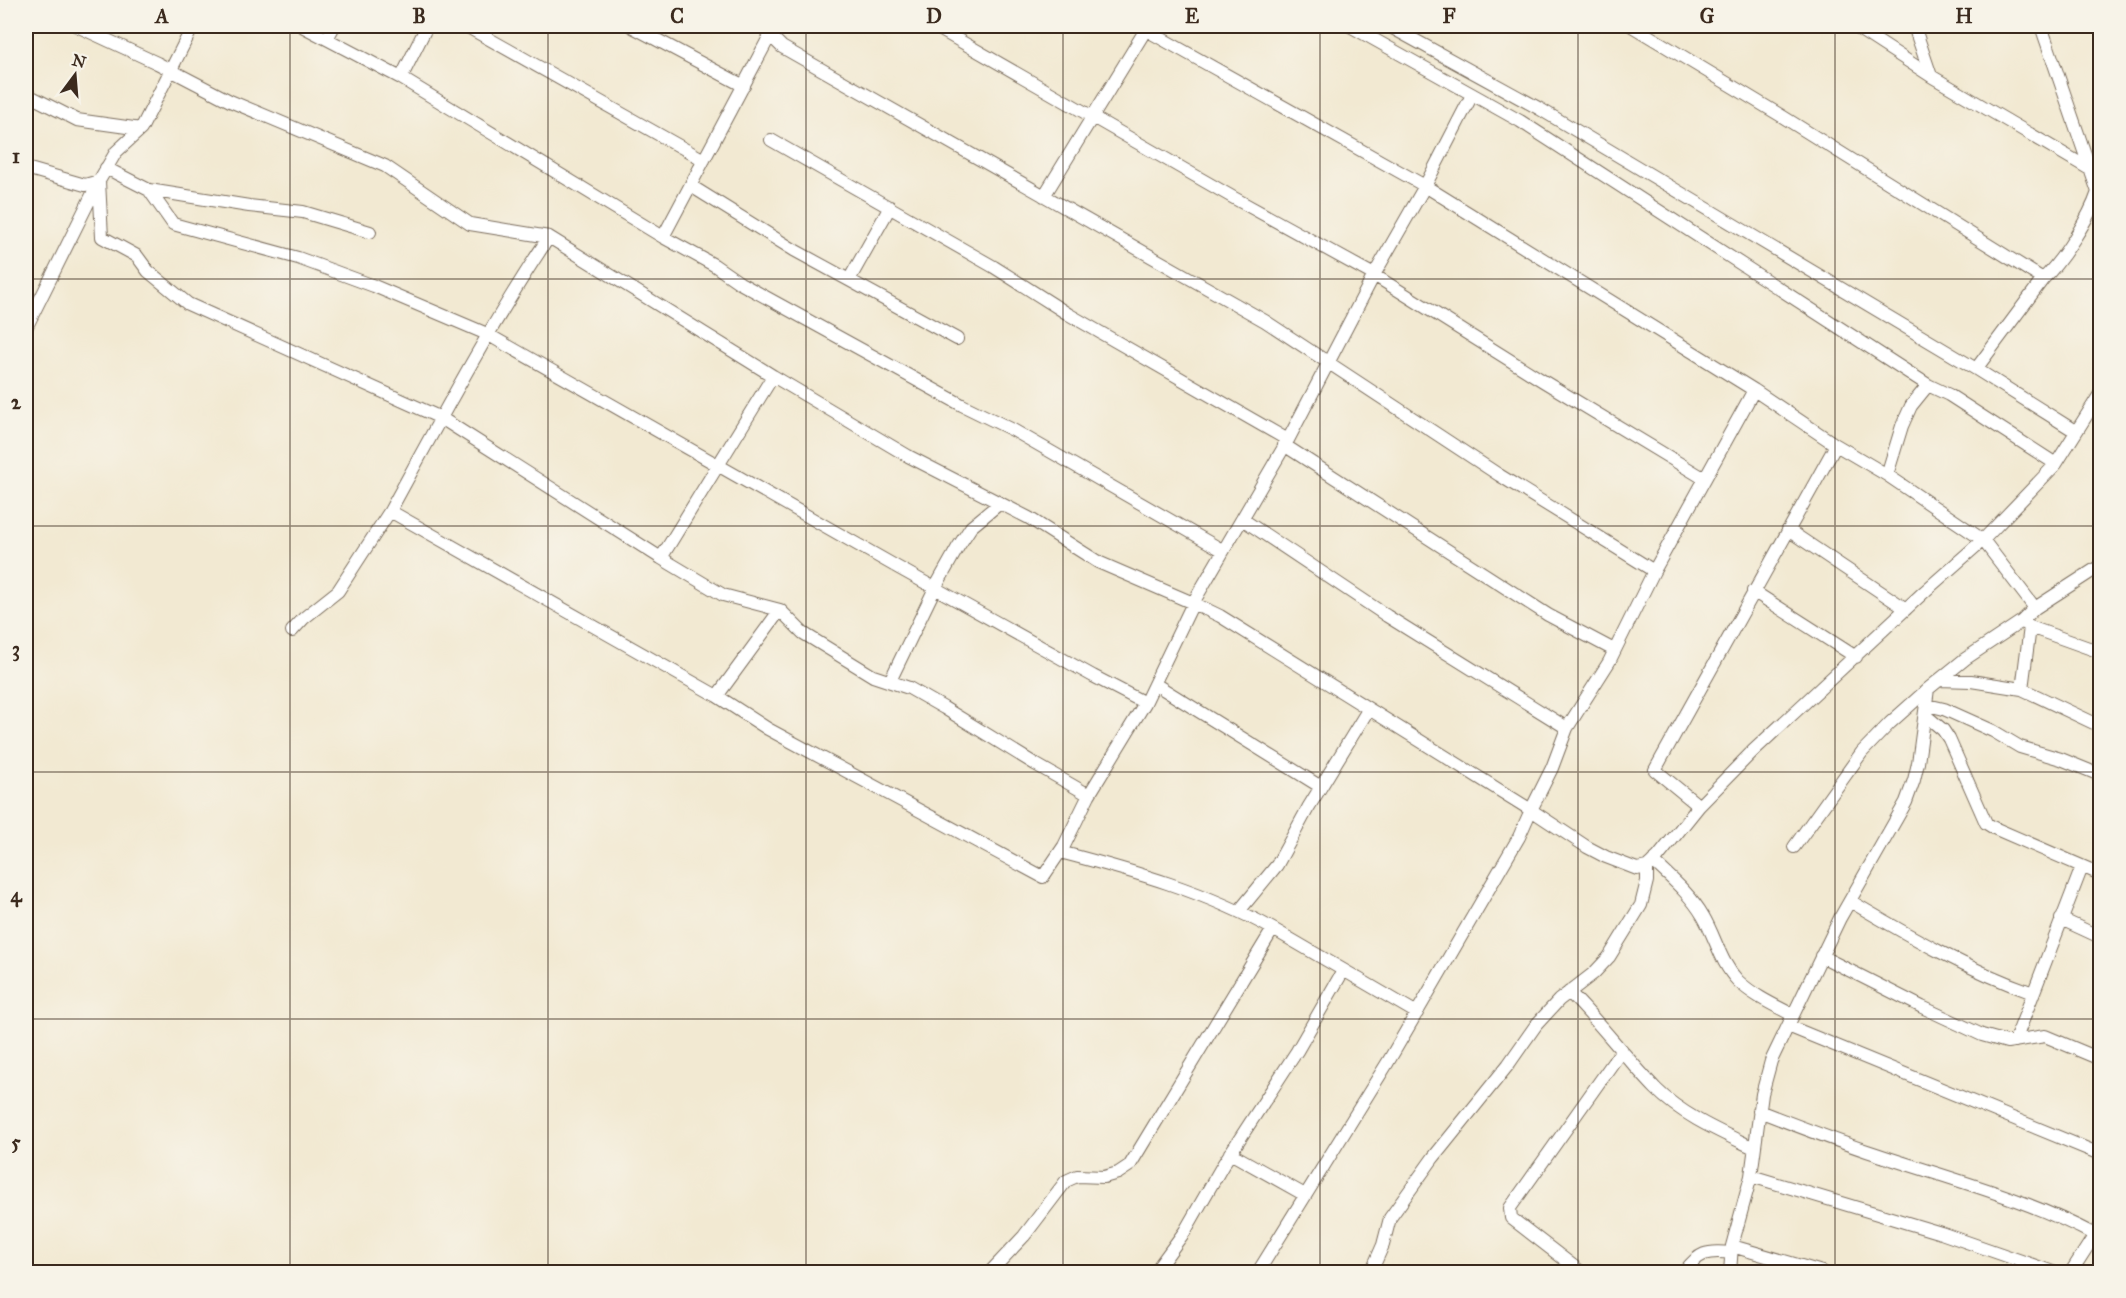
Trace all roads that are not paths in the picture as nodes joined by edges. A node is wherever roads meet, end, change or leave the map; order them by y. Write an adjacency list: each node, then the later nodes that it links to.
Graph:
1 (76, 26): 18 (street)
2 (194, 26): 18 (street)
3 (302, 26): 17 (street)
4 (334, 26): 17 (street)
5 (427, 26): 20 (street)
6 (466, 26): 27 (street)
7 (632, 26): 21 (street)
8 (934, 26): 24 (street)
9 (1350, 26): 23 (street)
10 (1389, 26): 47 (street)
11 (1632, 26): 41 (street)
12 (1854, 26): 19 (street)
13 (1914, 26): 19 (street)
14 (2041, 26): 30 (street)
15 (1144, 27): 24 (street); 33 (street)
16 (773, 30): 21 (street); 35 (street)
17 (327, 39): 20 (street)
18 (171, 70): 25 (street); 38 (street)
19 (1931, 76): 30 (street)
20 (401, 78): 39 (street)
21 (744, 86): 27 (street)
22 (26, 94): 25 (street)
23 (1472, 95): 33 (street); 49 (street)
24 (1092, 117): 35 (street); 40 (street)
25 (141, 129): 29 (street)
26 (771, 140): 36 (street)
27 (704, 160): 32 (street)
28 (26, 168): 31 (street)
29 (106, 168): 31 (street); 34 (street)
30 (2093, 171): 41 (street)
31 (99, 181): 43 (street); 52 (street)
32 (691, 186): 39 (street); 42 (street)
33 (1425, 186): 40 (street); 50 (street)
34 (149, 190): 37 (street); 44 (street)
35 (1044, 196): 46 (street)
36 (890, 207): 42 (street); 54 (street)
37 (370, 232)
38 (549, 237): 44 (street); 48 (street)
39 (663, 237): 65 (street)
40 (1374, 275): 46 (street); 59 (street)
41 (2043, 279): 47 (street)
42 (849, 280): 45 (street)
43 (26, 328)
44 (487, 334): 52 (street); 57 (street)
45 (957, 339)
46 (1328, 361): 54 (street); 68 (street)
47 (1976, 369): 53 (street)
48 (773, 376): 57 (street); 60 (street)
49 (1928, 385): 56 (street); 58 (street)
50 (1754, 390): 55 (street); 59 (street)
51 (2100, 394): 53 (street)
52 (441, 418): 61 (street); 66 (street)
53 (2075, 431): 56 (street)
54 (1286, 443): 62 (street); 77 (street)
55 (1836, 445): 58 (street); 63 (street)
56 (2056, 464): 64 (street)
57 (719, 465): 66 (street); 69 (street)
58 (1887, 475): 64 (street)
59 (1705, 479): 68 (street)
60 (1000, 504): 69 (street); 71 (street)
61 (390, 511): 76 (street); 85 (street)
62 (1242, 519): 65 (street); 90 (street)
63 (1788, 530): 70 (street); 73 (street)
64 (1983, 540): 72 (street); 73 (street)
65 (1222, 550): 71 (street)
66 (661, 558): 74 (street)
67 (2100, 566): 72 (street)
68 (1654, 571): 77 (street)
69 (935, 588): 81 (street); 86 (street)
70 (1753, 591): 79 (street); 94 (street)
71 (1193, 603): 82 (street); 87 (street)
72 (2035, 608): 75 (street)
73 (1906, 609): 79 (street)
74 (780, 610): 81 (street); 85 (street)
75 (2026, 624): 78 (street); 80 (street); 84 (street)
76 (292, 631)
77 (1614, 650): 90 (street)
78 (2100, 652)
79 (1856, 657): 94 (street)
80 (1939, 680): 83 (street); 84 (street)
81 (890, 681): 93 (street)
82 (1155, 684): 86 (street); 92 (street)
83 (1928, 689): 88 (street); 96 (street)
84 (2022, 689): 89 (street)
85 (717, 696): 97 (street)
86 (1145, 703): 93 (street)
87 (1368, 710): 92 (street); 95 (street)
88 (1926, 710): 91 (street); 99 (street); 101 (street)
89 (2100, 726)
90 (1567, 728): 95 (street)
91 (2100, 775)
92 (1321, 787): 102 (street)
93 (1089, 795): 97 (street)
94 (1699, 806): 98 (street)
95 (1531, 810): 98 (street); 110 (street)
96 (1794, 847)
97 (1060, 852): 102 (street)
98 (1650, 864): 108 (street); 111 (street)
99 (2082, 867): 100 (street); 103 (street)
100 (2100, 874)
101 (1850, 901): 106 (street); 109 (street)
102 (1240, 910): 104 (street)
103 (2061, 918): 105 (street); 109 (street)
104 (1273, 929): 107 (street); 123 (street)
105 (2100, 937)
106 (1821, 956): 111 (street); 112 (street)
107 (1342, 971): 110 (street); 117 (street)
108 (1569, 992): 113 (street); 126 (street)
109 (2033, 993): 112 (street)
110 (1417, 1013): 120 (street)
111 (1791, 1020): 115 (street); 118 (street)
112 (2015, 1041): 114 (street)
113 (1622, 1050): 116 (street); 127 (street)
114 (2100, 1059)
115 (1759, 1111): 116 (street); 121 (street)
116 (1754, 1148): 119 (street)
117 (1230, 1153): 120 (street); 124 (street)
118 (2100, 1154)
119 (1751, 1176): 122 (street); 131 (street)
120 (1305, 1195): 125 (street)
121 (2098, 1231): 132 (street)
122 (1732, 1250): 128 (street); 129 (street); 130 (street)
123 (990, 1272)
124 (1155, 1272)
125 (1258, 1272)
126 (1371, 1272)
127 (1581, 1272)
128 (1684, 1272)
129 (1730, 1272)
130 (1822, 1272)
131 (2054, 1272)
132 (2071, 1272)

